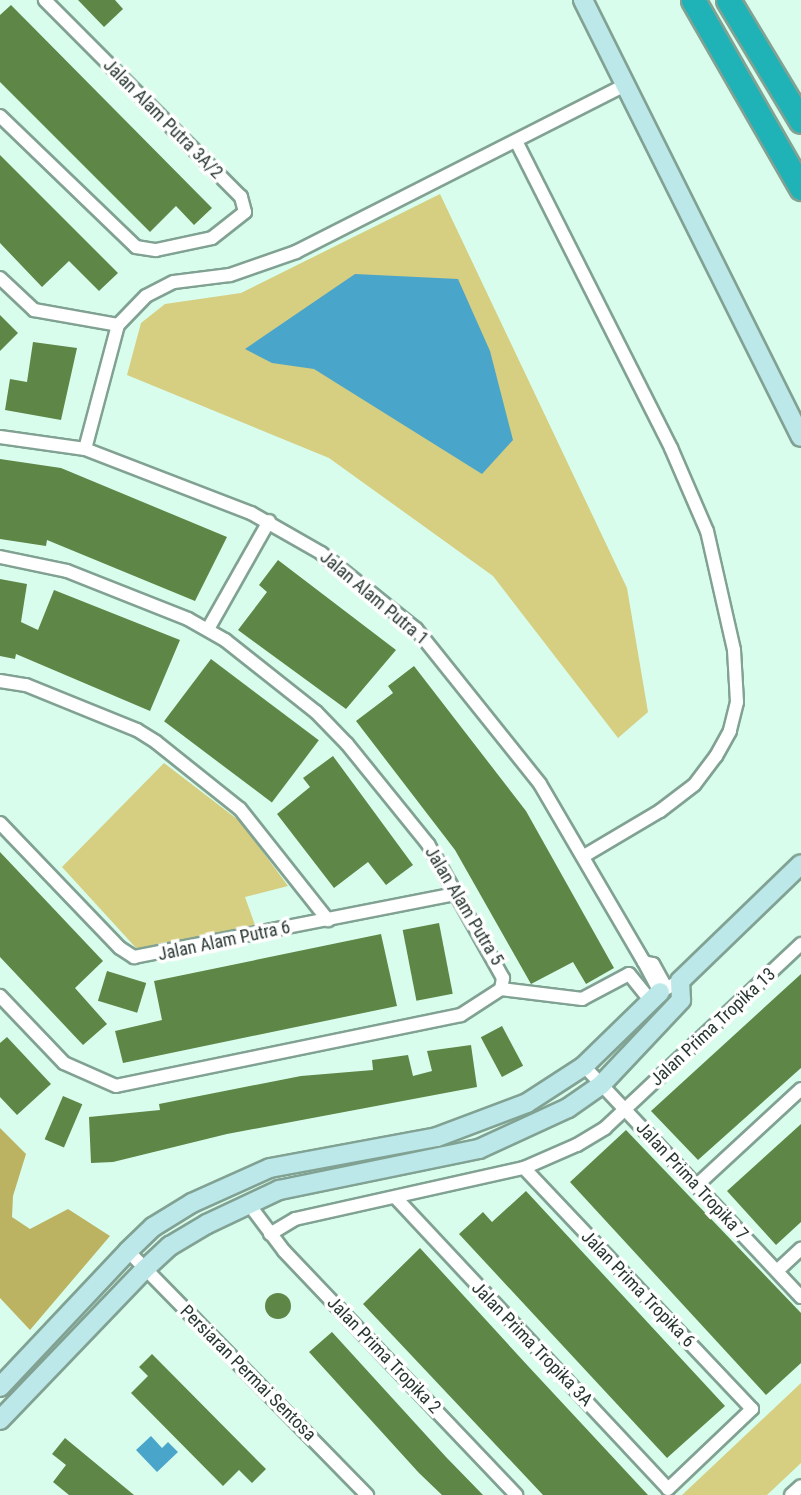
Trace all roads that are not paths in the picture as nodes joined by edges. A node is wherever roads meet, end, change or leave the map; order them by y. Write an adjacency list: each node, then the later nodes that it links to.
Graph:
1 (45, 0): 8 (street, Jalan Alam Putra 3A/2)
2 (583, 0): 6 (street)
3 (693, 0): 11 (highway)
4 (728, 0): 5 (highway)
5 (745, 29): 7 (highway); 9 (highway)
6 (627, 84): 10 (street); 15 (street)
7 (801, 95)
8 (0, 116)
9 (801, 121)
10 (516, 141): 13 (street); 22 (street)
11 (801, 189)
12 (0, 278): 13 (street)
13 (118, 325): 16 (street)
14 (0, 437): 16 (street, Jalan Alam Putra 1)
15 (801, 437)
16 (85, 449): 17 (street, Jalan Alam Putra 1)
17 (269, 522): 19 (street); 22 (street, Jalan Alam Putra 1)
18 (0, 557): 19 (street, Jalan Alam Putra 5)
19 (208, 629): 24 (street, Jalan Alam Putra 5)
20 (0, 681): 25 (street)
21 (0, 823): 25 (street, Jalan Alam Putra 6)
22 (584, 856): 28 (street, Jalan Alam Putra 1)
23 (801, 864): 28 (street)
24 (459, 893): 25 (street, Jalan Alam Putra 6); 27 (street, Jalan Alam Putra 5)
25 (328, 920)
26 (801, 944): 33 (street, Jalan Prima Tropika 13)
27 (501, 989): 28 (street); 29 (street, Jalan Alam Putra 5)
28 (664, 990): 30 (street); 31 (street)
29 (0, 996)
30 (584, 1066): 31 (street, Jalan Prima Tropika 7); 40 (street)
31 (601, 1085): 33 (street, Jalan Prima Tropika 7); 37 (street)
32 (801, 1089): 35 (street)
33 (625, 1110): 34 (street, Jalan Prima Tropika 13); 35 (street, Jalan Prima Tropika 7)
34 (524, 1168): 36 (street, Jalan Prima Tropika 13); 47 (street, Jalan Prima Tropika 6)
35 (696, 1186): 42 (street, Jalan Prima Tropika 7)
36 (396, 1198): 38 (street, Jalan Prima Tropika 13); 47 (street, Jalan Prima Tropika 3A)
37 (251, 1208): 38 (street, Jalan Prima Tropika 2); 41 (street)
38 (270, 1234): 49 (street, Jalan Prima Tropika 2)
39 (801, 1249): 42 (street)
40 (128, 1251): 41 (street, Persiaran Permai Sentosa); 44 (street)
41 (145, 1269): 45 (street); 48 (street, Persiaran Permai Sentosa)
42 (777, 1272): 43 (street, Jalan Prima Tropika 7)
43 (801, 1297)
44 (0, 1387)
45 (0, 1420)
46 (801, 1486): 50 (street)
47 (668, 1489)
48 (367, 1495)
49 (516, 1495)
50 (791, 1495)

